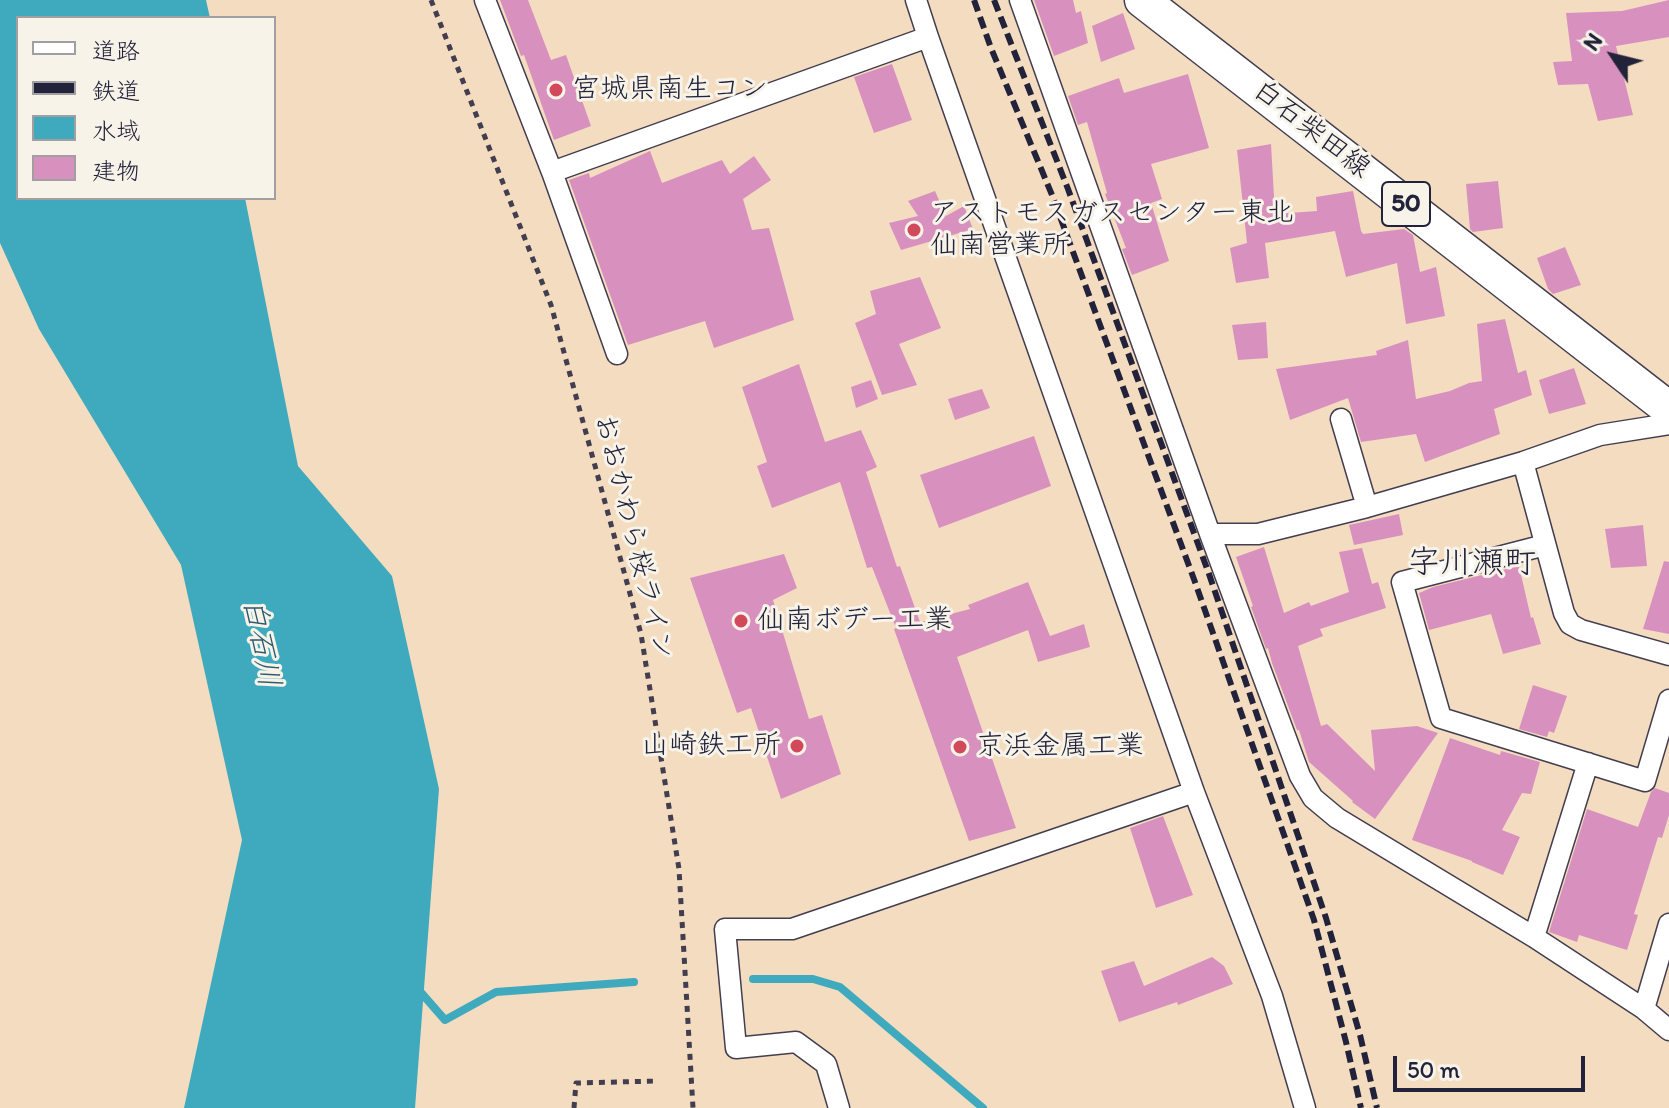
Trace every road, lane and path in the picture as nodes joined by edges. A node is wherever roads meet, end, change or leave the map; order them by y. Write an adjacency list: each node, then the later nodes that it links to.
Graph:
1 (431, 0): 26 (path, おおかわら桜ライン)
2 (485, 0): 7 (street)
3 (916, 0): 6 (street)
4 (1020, 0): 14 (street)
5 (1142, 0): 9 (main road, 白石柴田線 / 50)
6 (928, 37): 7 (street); 19 (street)
7 (552, 172): 8 (street)
8 (617, 354)
9 (1669, 409)
10 (1341, 419): 13 (street)
11 (1669, 424): 12 (street)
12 (1523, 462): 13 (street); 15 (street)
13 (1367, 507): 14 (street)
14 (1210, 534): 21 (street)
15 (1545, 545): 16 (street); 18 (street)
16 (1669, 655)
17 (1669, 700): 18 (street)
18 (1588, 763): 21 (street)
19 (1194, 792): 27 (street); 28 (street)
20 (1669, 924): 22 (street)
21 (1534, 937): 22 (street)
22 (1644, 1009): 23 (street)
23 (1669, 1030)
24 (658, 1081): 25 (path)
25 (574, 1108)
26 (693, 1108)
27 (839, 1108)
28 (1305, 1108)

